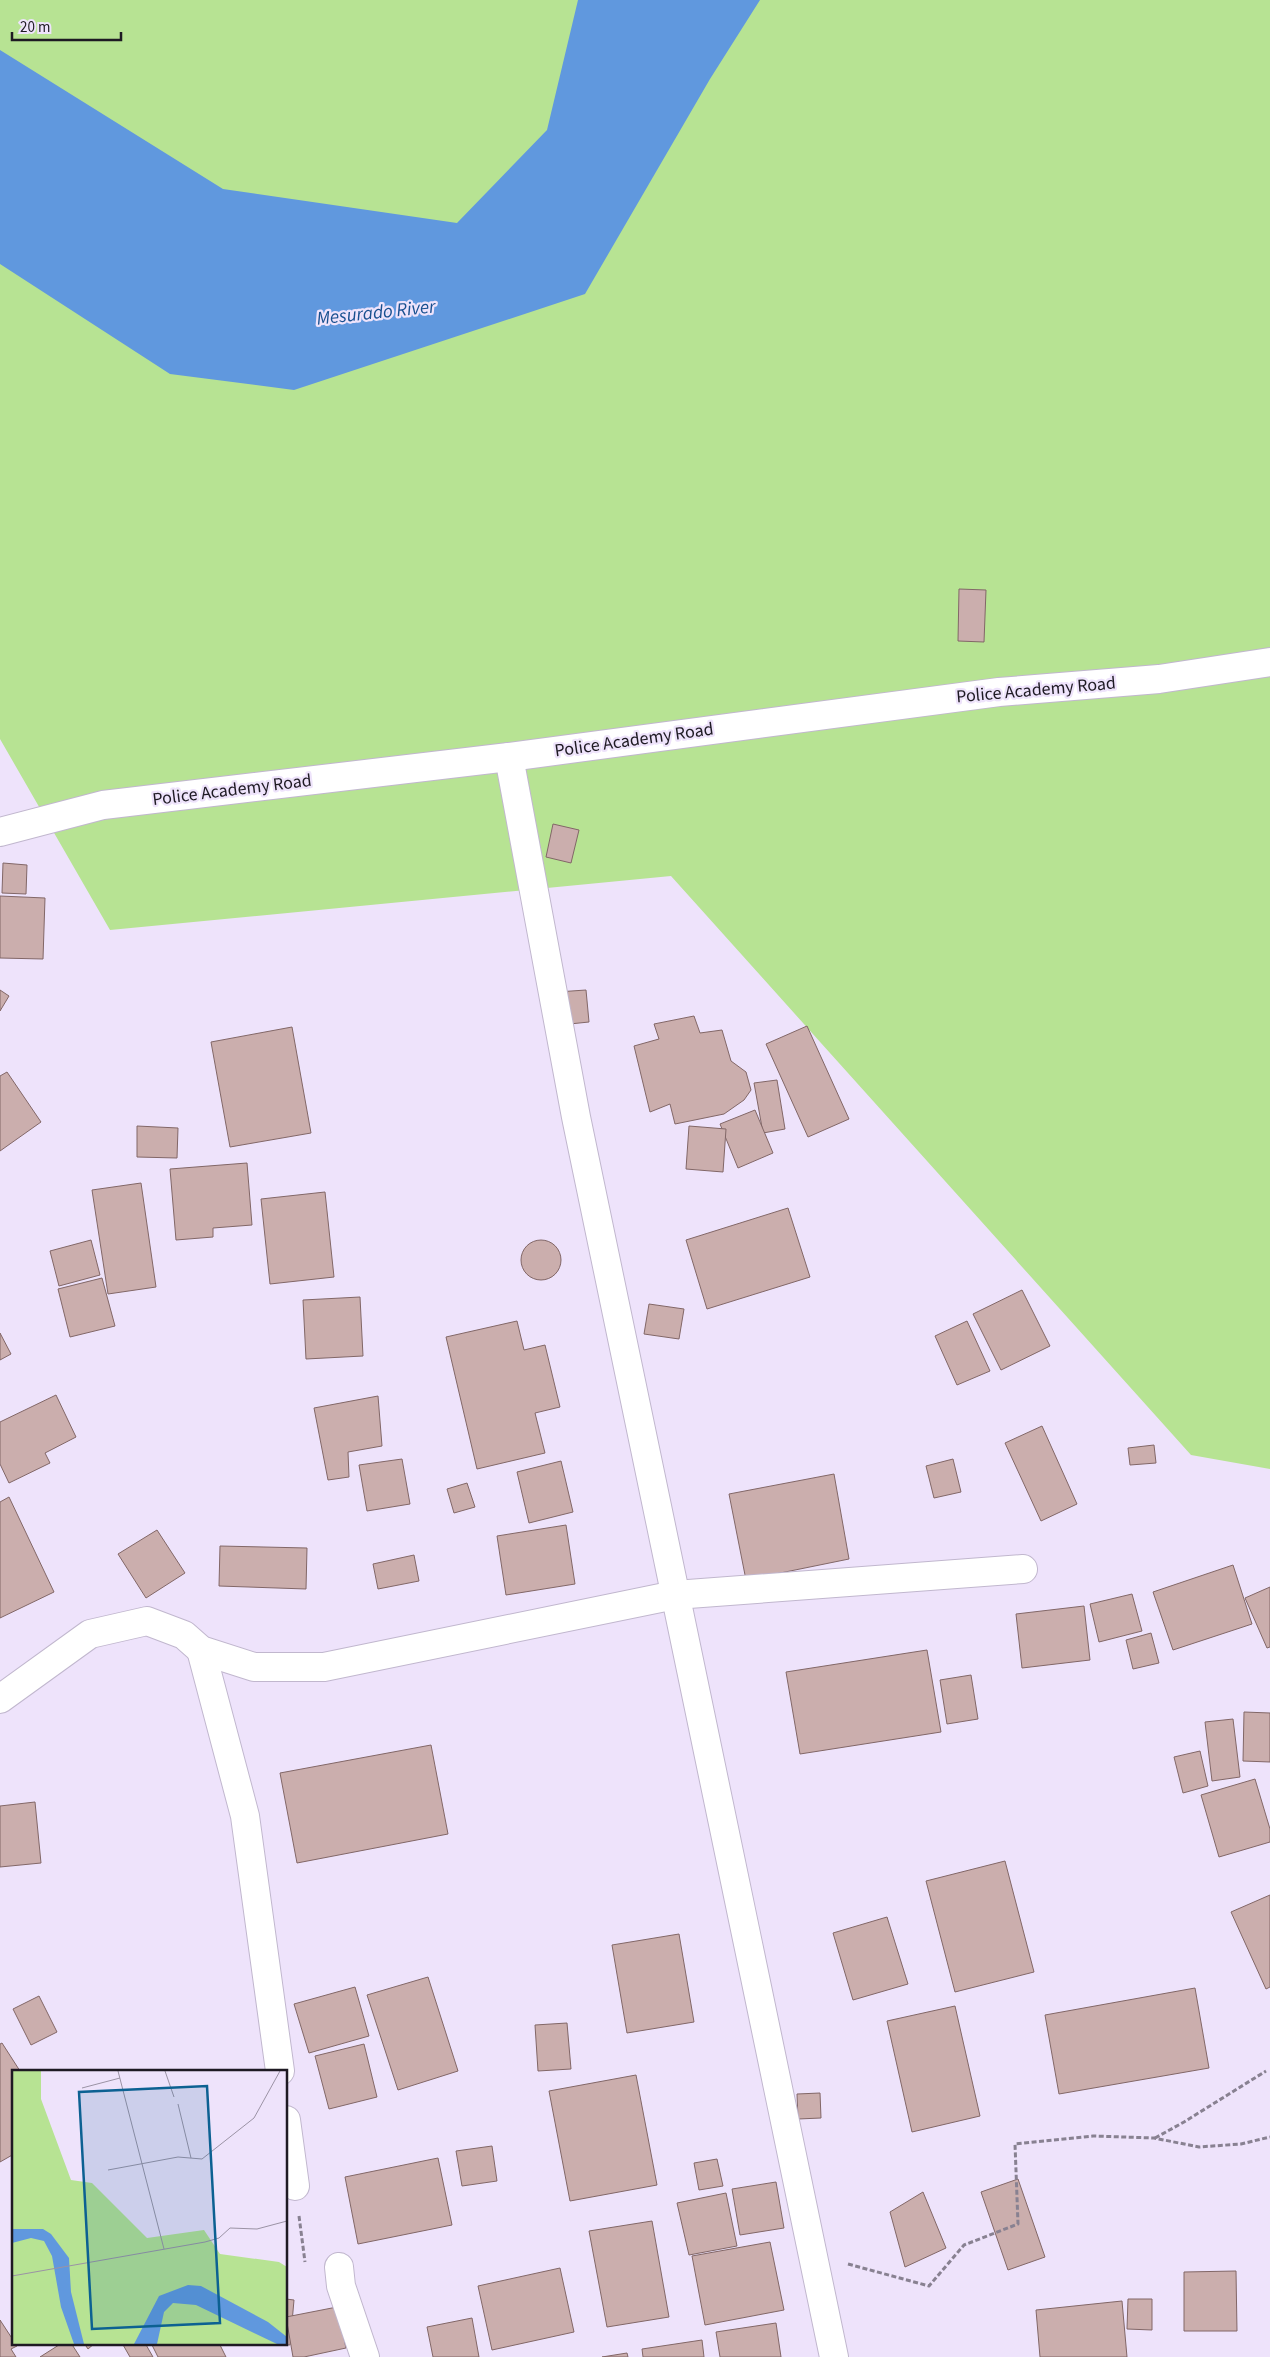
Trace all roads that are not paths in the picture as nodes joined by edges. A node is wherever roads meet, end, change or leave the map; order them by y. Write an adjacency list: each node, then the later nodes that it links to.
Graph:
1 (1270, 662): 2 (street, Police Academy Road)
2 (509, 757): 3 (street, Police Academy Road); 5 (street)
3 (0, 832)
4 (1023, 1569): 5 (street)
5 (675, 1594): 6 (street); 13 (street)
6 (201, 1650): 7 (street); 8 (street)
7 (0, 1699)
8 (280, 2070)
9 (288, 2135): 10 (street)
10 (295, 2186)
11 (339, 2267): 12 (street)
12 (365, 2357)
13 (834, 2357)

